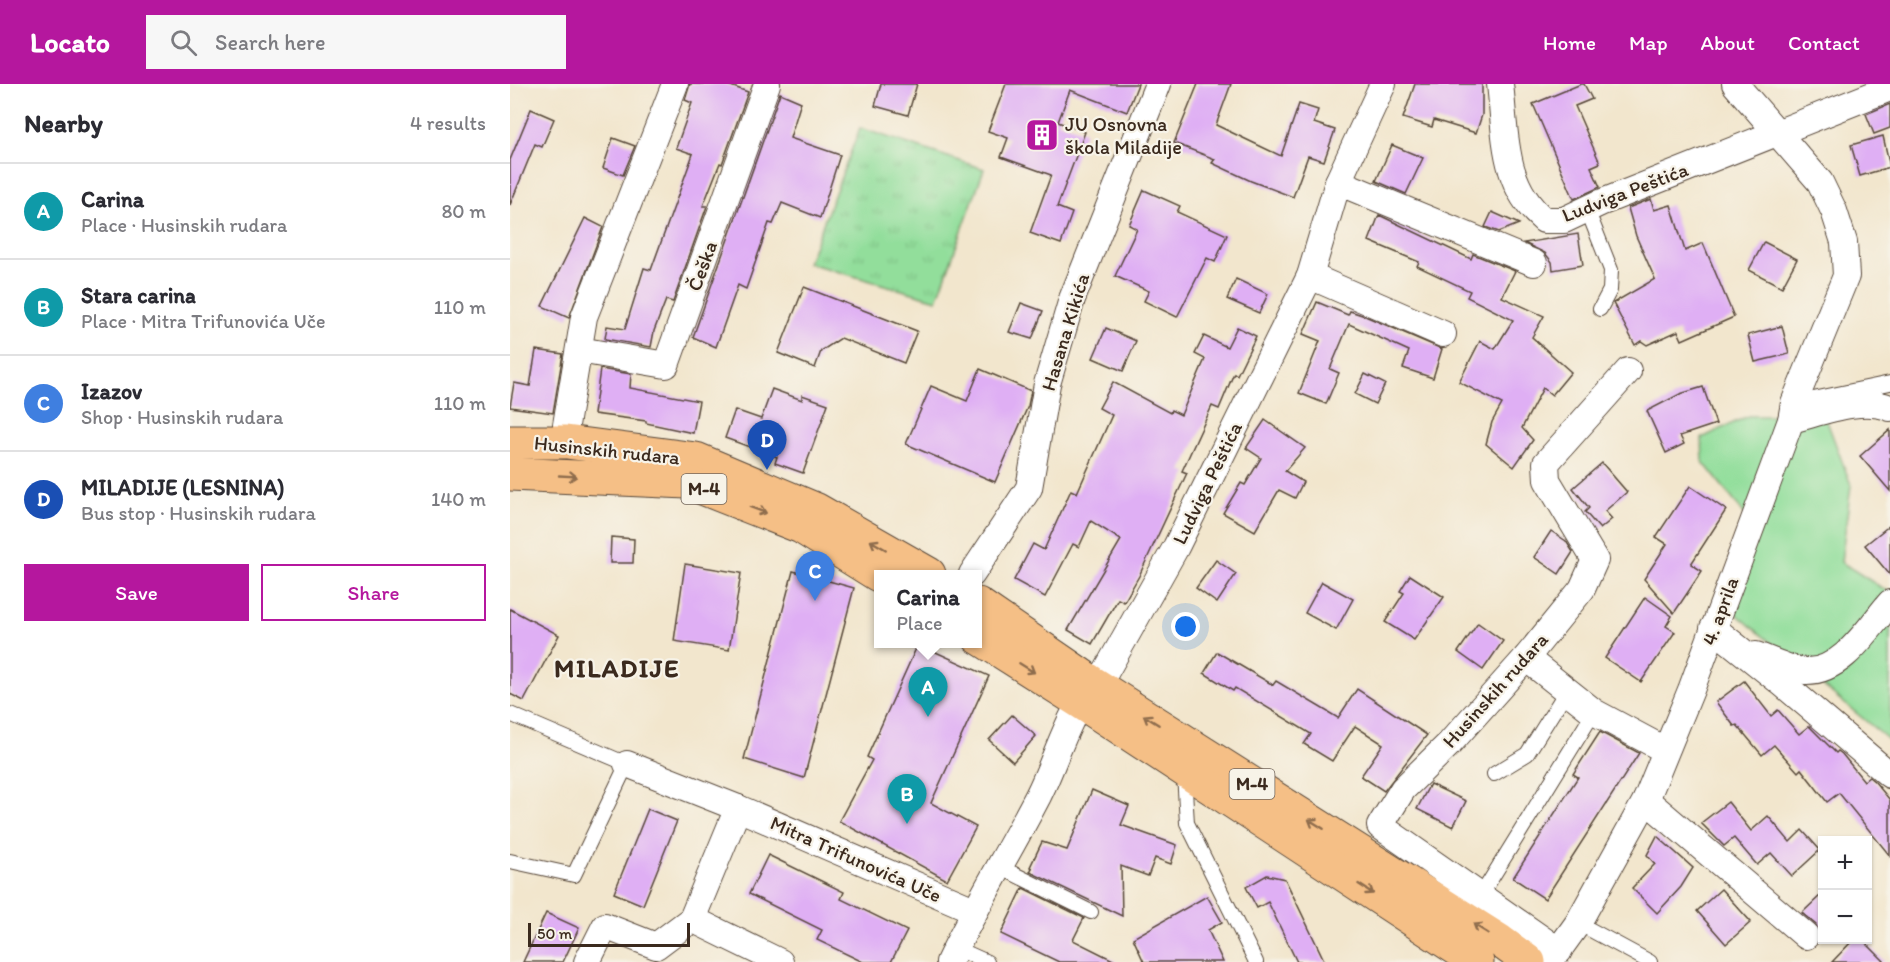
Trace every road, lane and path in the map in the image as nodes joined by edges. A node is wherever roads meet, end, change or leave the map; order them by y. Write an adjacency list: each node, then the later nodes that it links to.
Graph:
1 (675, 84): 15 (street)
2 (767, 84): 15 (street, Češka)
3 (1158, 84): 24 (street, Hasana Kikića)
4 (1383, 84): 9 (street, Ludviga Peštića)
5 (1500, 84): 10 (street, Ludviga Peštića)
6 (1735, 84): 8 (street, 4. aprila)
7 (1890, 88): 8 (street, Ludviga Peštića)
8 (1775, 132): 10 (street, Ludviga Peštića); 19 (street, 4. aprila)
9 (1338, 182): 11 (street); 12 (street, Ludviga Peštića)
10 (1587, 209): 13 (lane)
11 (1534, 263)
12 (1310, 276): 14 (street); 33 (street, Ludviga Peštića)
13 (1600, 309)
14 (1443, 334)
15 (579, 350): 21 (street)
16 (1628, 371): 31 (street, Husinskih rudara)
17 (1890, 383): 19 (lane)
18 (1890, 408): 19 (street)
19 (1792, 411): 28 (street, 4. aprila)
20 (510, 442): 21 (main road, Husinskih rudara / M-4)
21 (566, 442): 23 (main road, Husinskih rudara / M-4, one-way to 21)
22 (510, 474): 25 (main road, Husinskih rudara / M-4, one-way to 25)
23 (922, 570)
24 (975, 570)
25 (874, 572)
26 (1890, 603): 30 (street)
27 (982, 607): 33 (main road, M-4)
28 (1713, 628): 30 (street); 36 (street, 4. aprila)
29 (982, 639): 33 (main road, M-4, one-way to 33)
30 (1739, 650): 40 (street)
31 (1526, 658): 32 (street); 45 (street, Husinskih rudara)
32 (1567, 690): 34 (street); 39 (lane)
33 (1087, 693): 38 (main road, M-4); 44 (street); 58 (main road, M-4, one-way to 33)
34 (1594, 712): 36 (street); 45 (lane)
35 (510, 714): 37 (lane)
36 (1665, 750): 41 (street, 4. aprila)
37 (627, 764): 42 (street, Mitra Trifunovića Uče); 43 (lane)
38 (1184, 769): 56 (lane); 57 (main road, M-4, one-way to 57)
39 (1494, 774)
40 (1890, 775)
41 (1646, 801): 49 (street, 4. aprila); 50 (street)
42 (738, 808): 46 (street, Mitra Trifunovića Uče); 48 (street)
43 (510, 861)
44 (1000, 867): 46 (street); 47 (lane)
45 (1480, 897): 52 (street, Husinskih rudara)
46 (974, 910): 51 (street)
47 (1091, 912)
48 (692, 919): 53 (street); 54 (street)
49 (1578, 923): 52 (street, 4. aprila); 59 (lane)
50 (1806, 936)
51 (953, 955): 55 (lane)
52 (1555, 956)
53 (587, 962)
54 (780, 962)
55 (987, 962)
56 (1256, 962)
57 (1477, 962)
58 (1529, 962)
59 (1650, 962)

